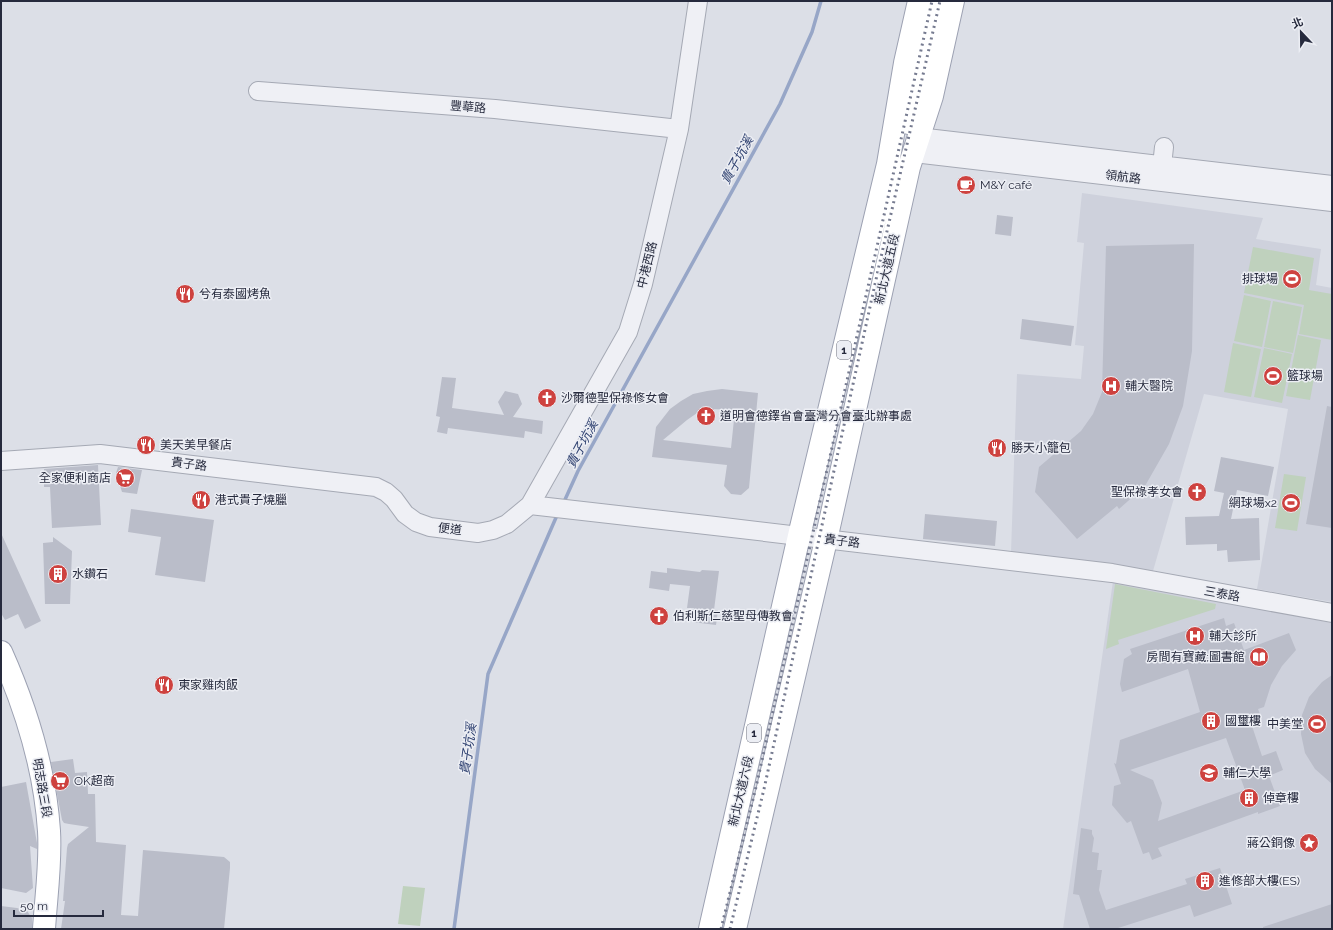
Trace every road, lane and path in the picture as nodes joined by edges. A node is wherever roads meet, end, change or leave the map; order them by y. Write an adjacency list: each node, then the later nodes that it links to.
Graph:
1 (698, 1): 6 (street, 中港西路)
2 (919, 1): 8 (main road, 新北大道五段 / 1)
3 (936, 1): 8 (main road, 新北大道五段 / 1)
4 (953, 1): 8 (main road, 新北大道五段 / 1)
5 (258, 91): 6 (street, 豐華路)
6 (679, 128): 14 (street, 中港西路)
7 (1164, 147): 9 (street)
8 (906, 154): 9 (street, 領航路); 15 (main road, 新北大道五段 / 1); 16 (main road, 新北大道五段 / 1)
9 (1161, 174): 10 (street, 領航路); 11 (street, 領航路)
10 (1332, 185)
11 (1332, 202)
12 (1, 461): 13 (street, 貴子路)
13 (376, 487): 14 (street, 便道)
14 (530, 505): 15 (street, 貴子路)
15 (799, 536): 16 (street, 貴子路); 21 (main road, 新北大道六段 / 1)
16 (826, 540): 17 (street, 貴子路); 22 (main road, 1)
17 (1112, 574): 18 (street, 三泰路)
18 (1332, 613)
19 (1, 652): 20 (main road, 明志路三段)
20 (44, 929)
21 (710, 929)
22 (735, 929)

